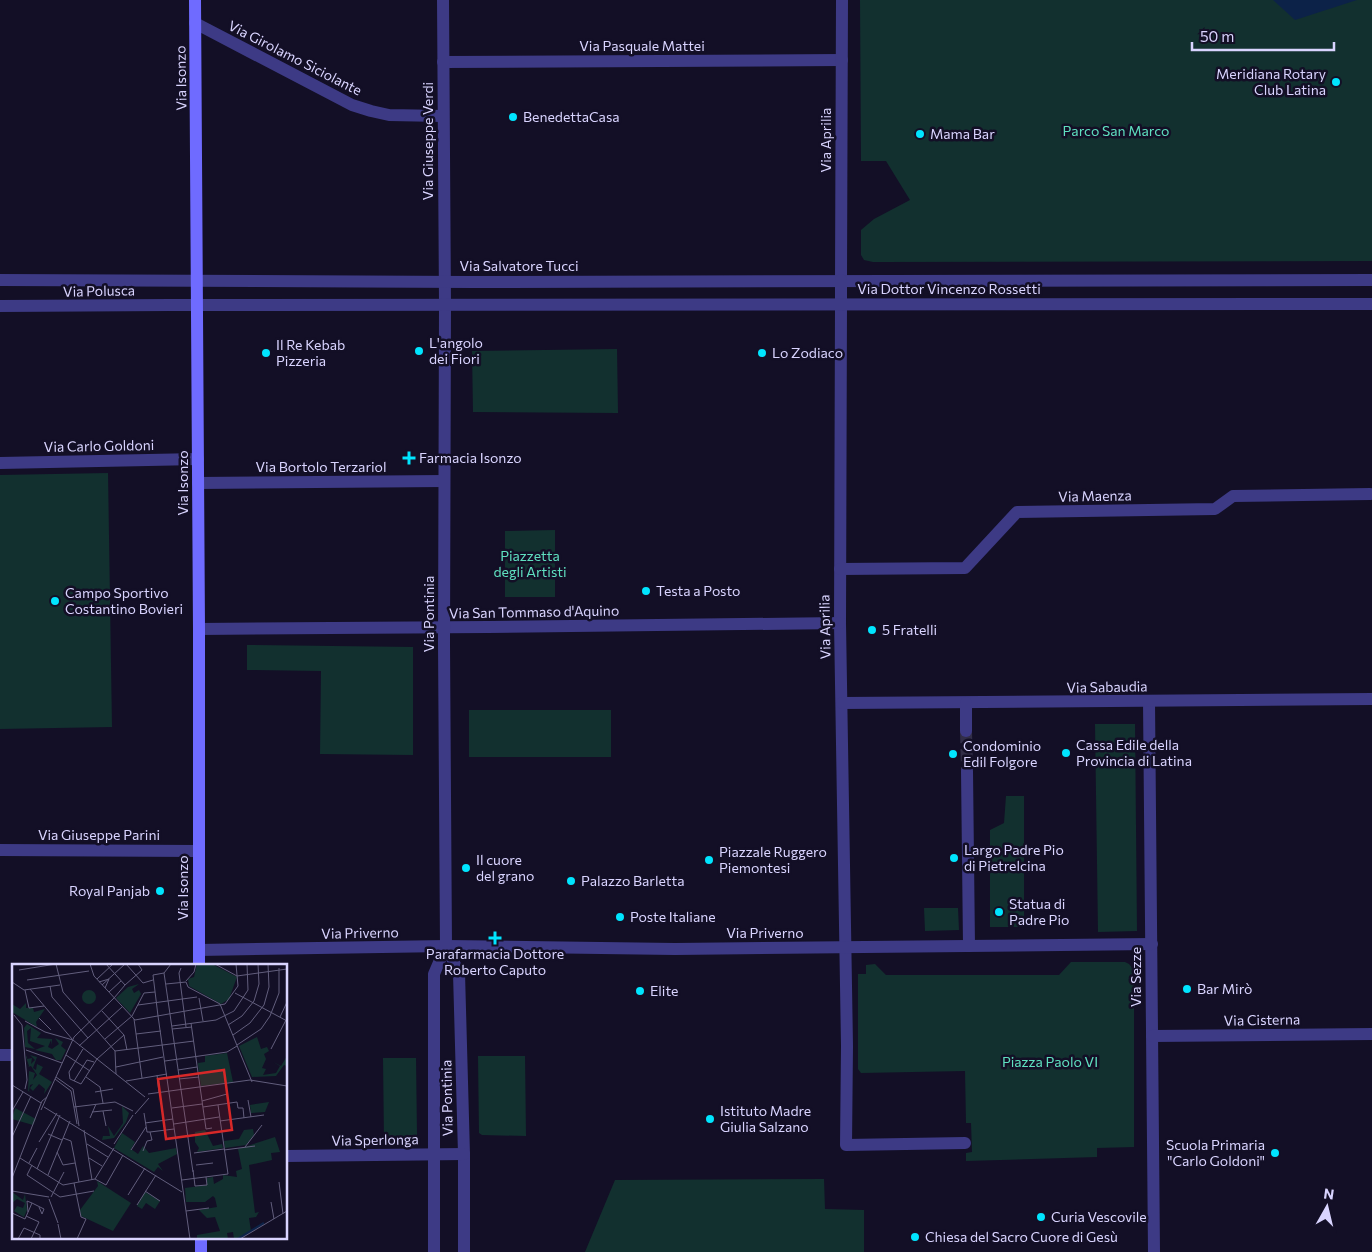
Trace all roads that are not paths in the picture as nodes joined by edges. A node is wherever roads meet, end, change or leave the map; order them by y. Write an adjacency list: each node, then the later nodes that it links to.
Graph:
1 (195, 0): 4 (main road, Via Isonzo)
2 (443, 0): 6 (street, Via Giuseppe Verdi)
3 (842, 0): 5 (street, Via Aprilia)
4 (195, 23): 7 (street, Via Girolamo Siciolante); 11 (main road, Via Isonzo)
5 (842, 60): 6 (street, Via Pasquale Mattei); 9 (street, Via Aprilia)
6 (443, 62): 7 (street, Via Giuseppe Verdi)
7 (444, 116): 12 (street, Via Giuseppe Verdi)
8 (0, 280): 11 (street, Via Polusca)
9 (841, 280): 10 (street, Via Dottor Vincenzo Rossetti); 12 (street, Via Salvatore Tucci); 16 (street, Via Dottor Vincenzo Rossetti)
10 (1372, 280)
11 (197, 281): 12 (street, Via Salvatore Tucci); 14 (main road, Via Isonzo)
12 (444, 282): 15 (street, Via Pontinia)
13 (1372, 304): 16 (street, Via Dottor Vincenzo Rossetti)
14 (197, 305): 15 (street); 17 (street, Via Polusca); 18 (main road, Via Isonzo)
15 (445, 305): 16 (street); 20 (street, Via Pontinia)
16 (841, 305): 23 (street, Via Aprilia)
17 (0, 306)
18 (198, 459): 19 (street, Via Carlo Goldoni); 21 (main road, Via Isonzo)
19 (0, 463)
20 (444, 481): 21 (street, Via Bortolo Terzariol); 25 (street, Via Pontinia)
21 (198, 483): 26 (main road, Via Isonzo)
22 (1370, 494): 23 (street, Via Maenza)
23 (840, 569): 24 (street, Via Aprilia)
24 (840, 623): 25 (street, Via San Tommaso d'Aquino); 29 (street, Via Aprilia)
25 (444, 627): 26 (street, Via San Tommaso d'Aquino); 36 (street, Via Pontinia)
26 (199, 629): 34 (main road, Via Isonzo)
27 (1372, 699): 28 (street, Via Sabaudia)
28 (1149, 701): 30 (street, Via Sabaudia); 35 (street, Via Sezze)
29 (842, 703): 30 (street, Via Sabaudia); 38 (street, Via Aprilia)
30 (966, 703): 31 (street)
31 (966, 731)
32 (967, 771): 37 (street)
33 (0, 850): 34 (street, Via Giuseppe Parini)
34 (198, 851): 39 (main road, Via Isonzo)
35 (1152, 944): 37 (street, Via Priverno); 42 (street, Via Sezze)
36 (446, 946): 38 (street, Via Priverno); 39 (street, Via Priverno); 44 (street, Via Pontinia); 45 (street, Via Pontinia)
37 (969, 946): 38 (street, Via Priverno)
38 (846, 948): 43 (street)
39 (199, 950): 40 (main road, Via Isonzo)
40 (199, 964)
41 (1372, 1034): 42 (street, Via Cisterna)
42 (1152, 1036): 49 (street, Via Sezze)
43 (965, 1143)
44 (434, 1154): 45 (street, Via Sperlonga); 46 (street, Via Sperlonga); 47 (street, Via Pontinia)
45 (464, 1154): 48 (street, Via Pontinia)
46 (288, 1156)
47 (434, 1252)
48 (464, 1252)
49 (1154, 1252)

